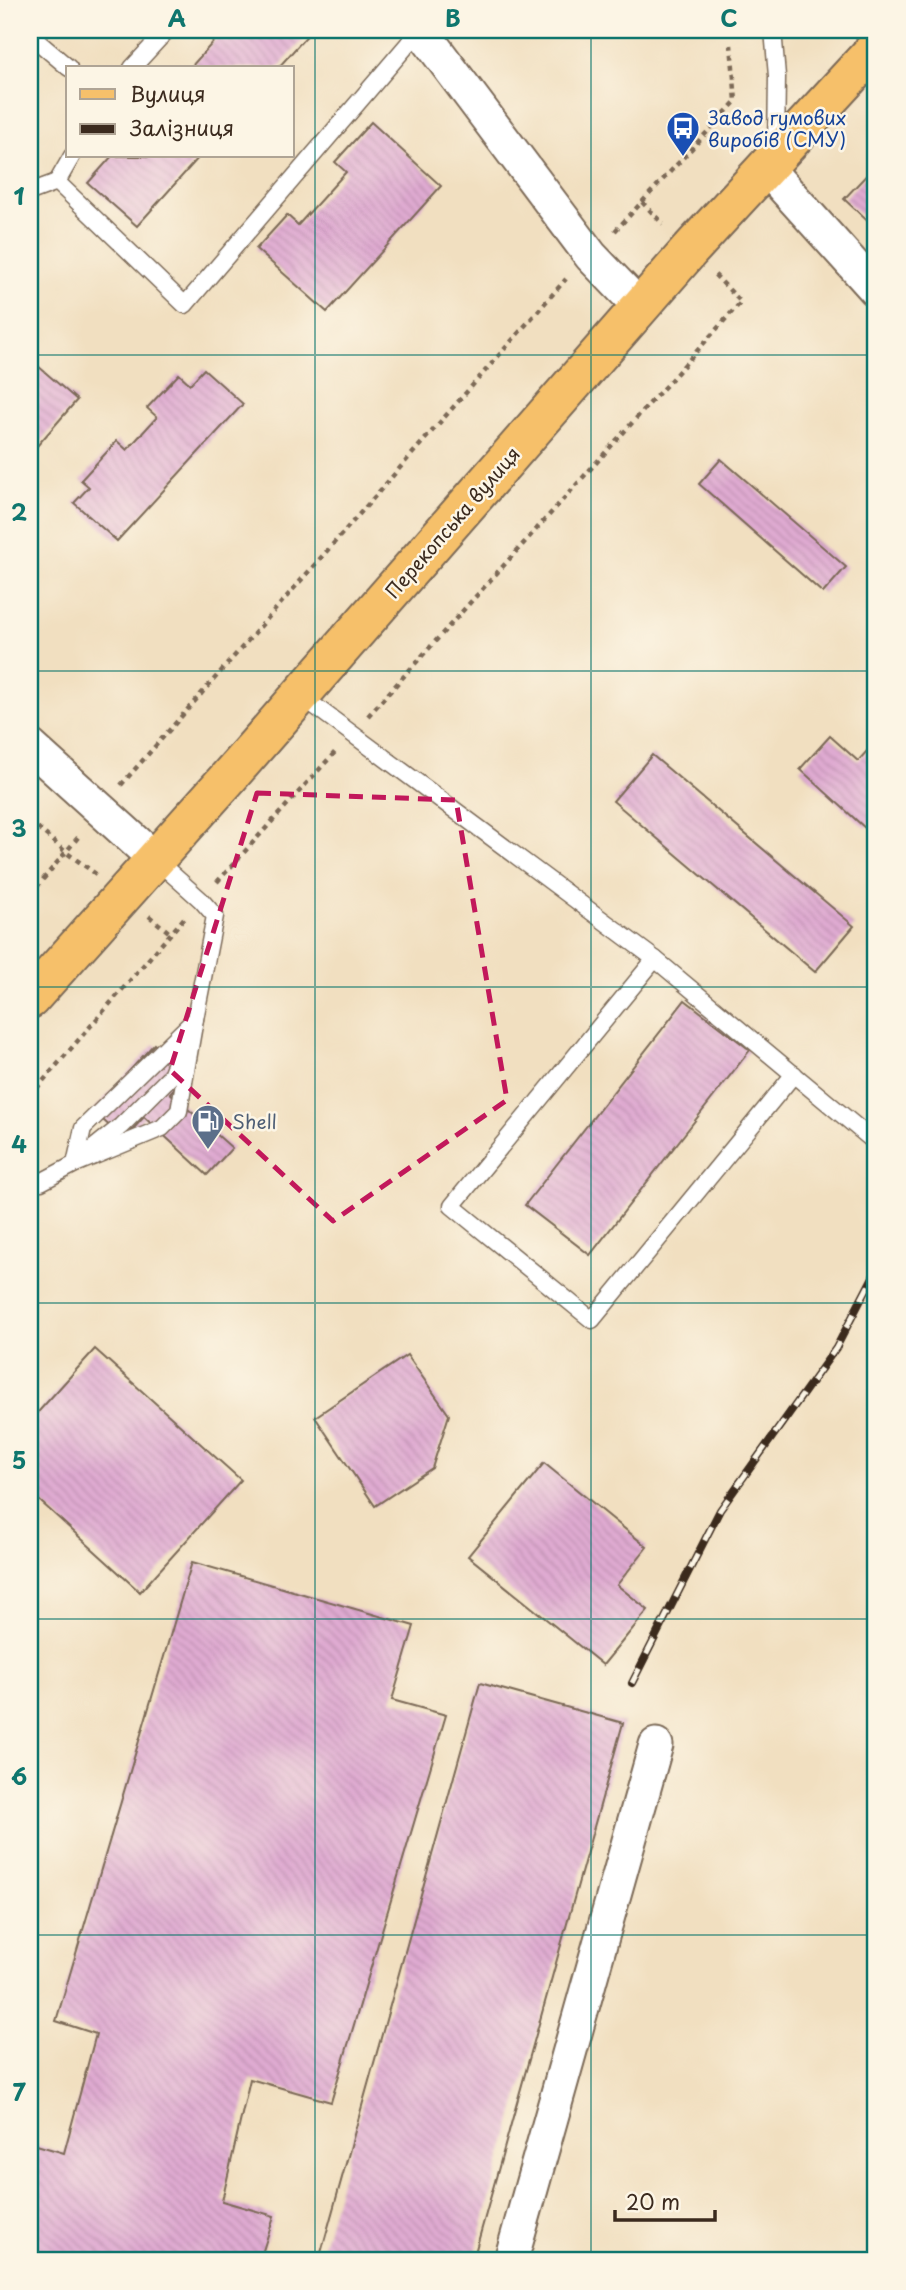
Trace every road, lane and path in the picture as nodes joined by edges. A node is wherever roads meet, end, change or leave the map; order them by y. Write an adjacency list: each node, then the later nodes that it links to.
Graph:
1 (167, 30): 10 (lane)
2 (420, 30): 13 (lane); 17 (street)
3 (775, 30): 12 (lane)
4 (813, 30): 6 (path)
5 (30, 35): 9 (lane)
6 (806, 37)
7 (731, 45): 15 (path)
8 (876, 48): 12 (main road, Перекопська вулиця)
9 (67, 66)
10 (134, 66)
11 (71, 158): 13 (lane)
12 (771, 163): 19 (street); 20 (main road, Перекопська вулиця)
13 (57, 182): 14 (lane)
14 (30, 192)
15 (642, 202): 16 (path); 17 (path)
16 (663, 224)
17 (591, 256): 20 (street); 24 (path)
18 (714, 274): 22 (path)
19 (876, 290)
20 (641, 309): 21 (main road, Перекопська вулиця)
21 (300, 695): 22 (lane); 27 (main road, Перекопська вулиця)
22 (351, 735): 29 (path); 30 (lane)
23 (30, 746): 24 (street)
24 (100, 808): 26 (path); 27 (street)
25 (30, 821): 26 (path)
26 (67, 853): 28 (path)
27 (154, 858): 29 (lane); 31 (main road, Перекопська вулиця)
28 (30, 895)
29 (201, 900): 32 (lane); 34 (path)
30 (655, 959): 33 (lane); 33 (lane)
31 (30, 999)
32 (195, 1019): 36 (lane); 36 (lane); 36 (lane)
33 (794, 1074): 35 (lane)
34 (30, 1096)
35 (876, 1143)
36 (75, 1164): 37 (lane)
37 (30, 1183)
38 (656, 1745): 39 (street)
39 (511, 2260)

